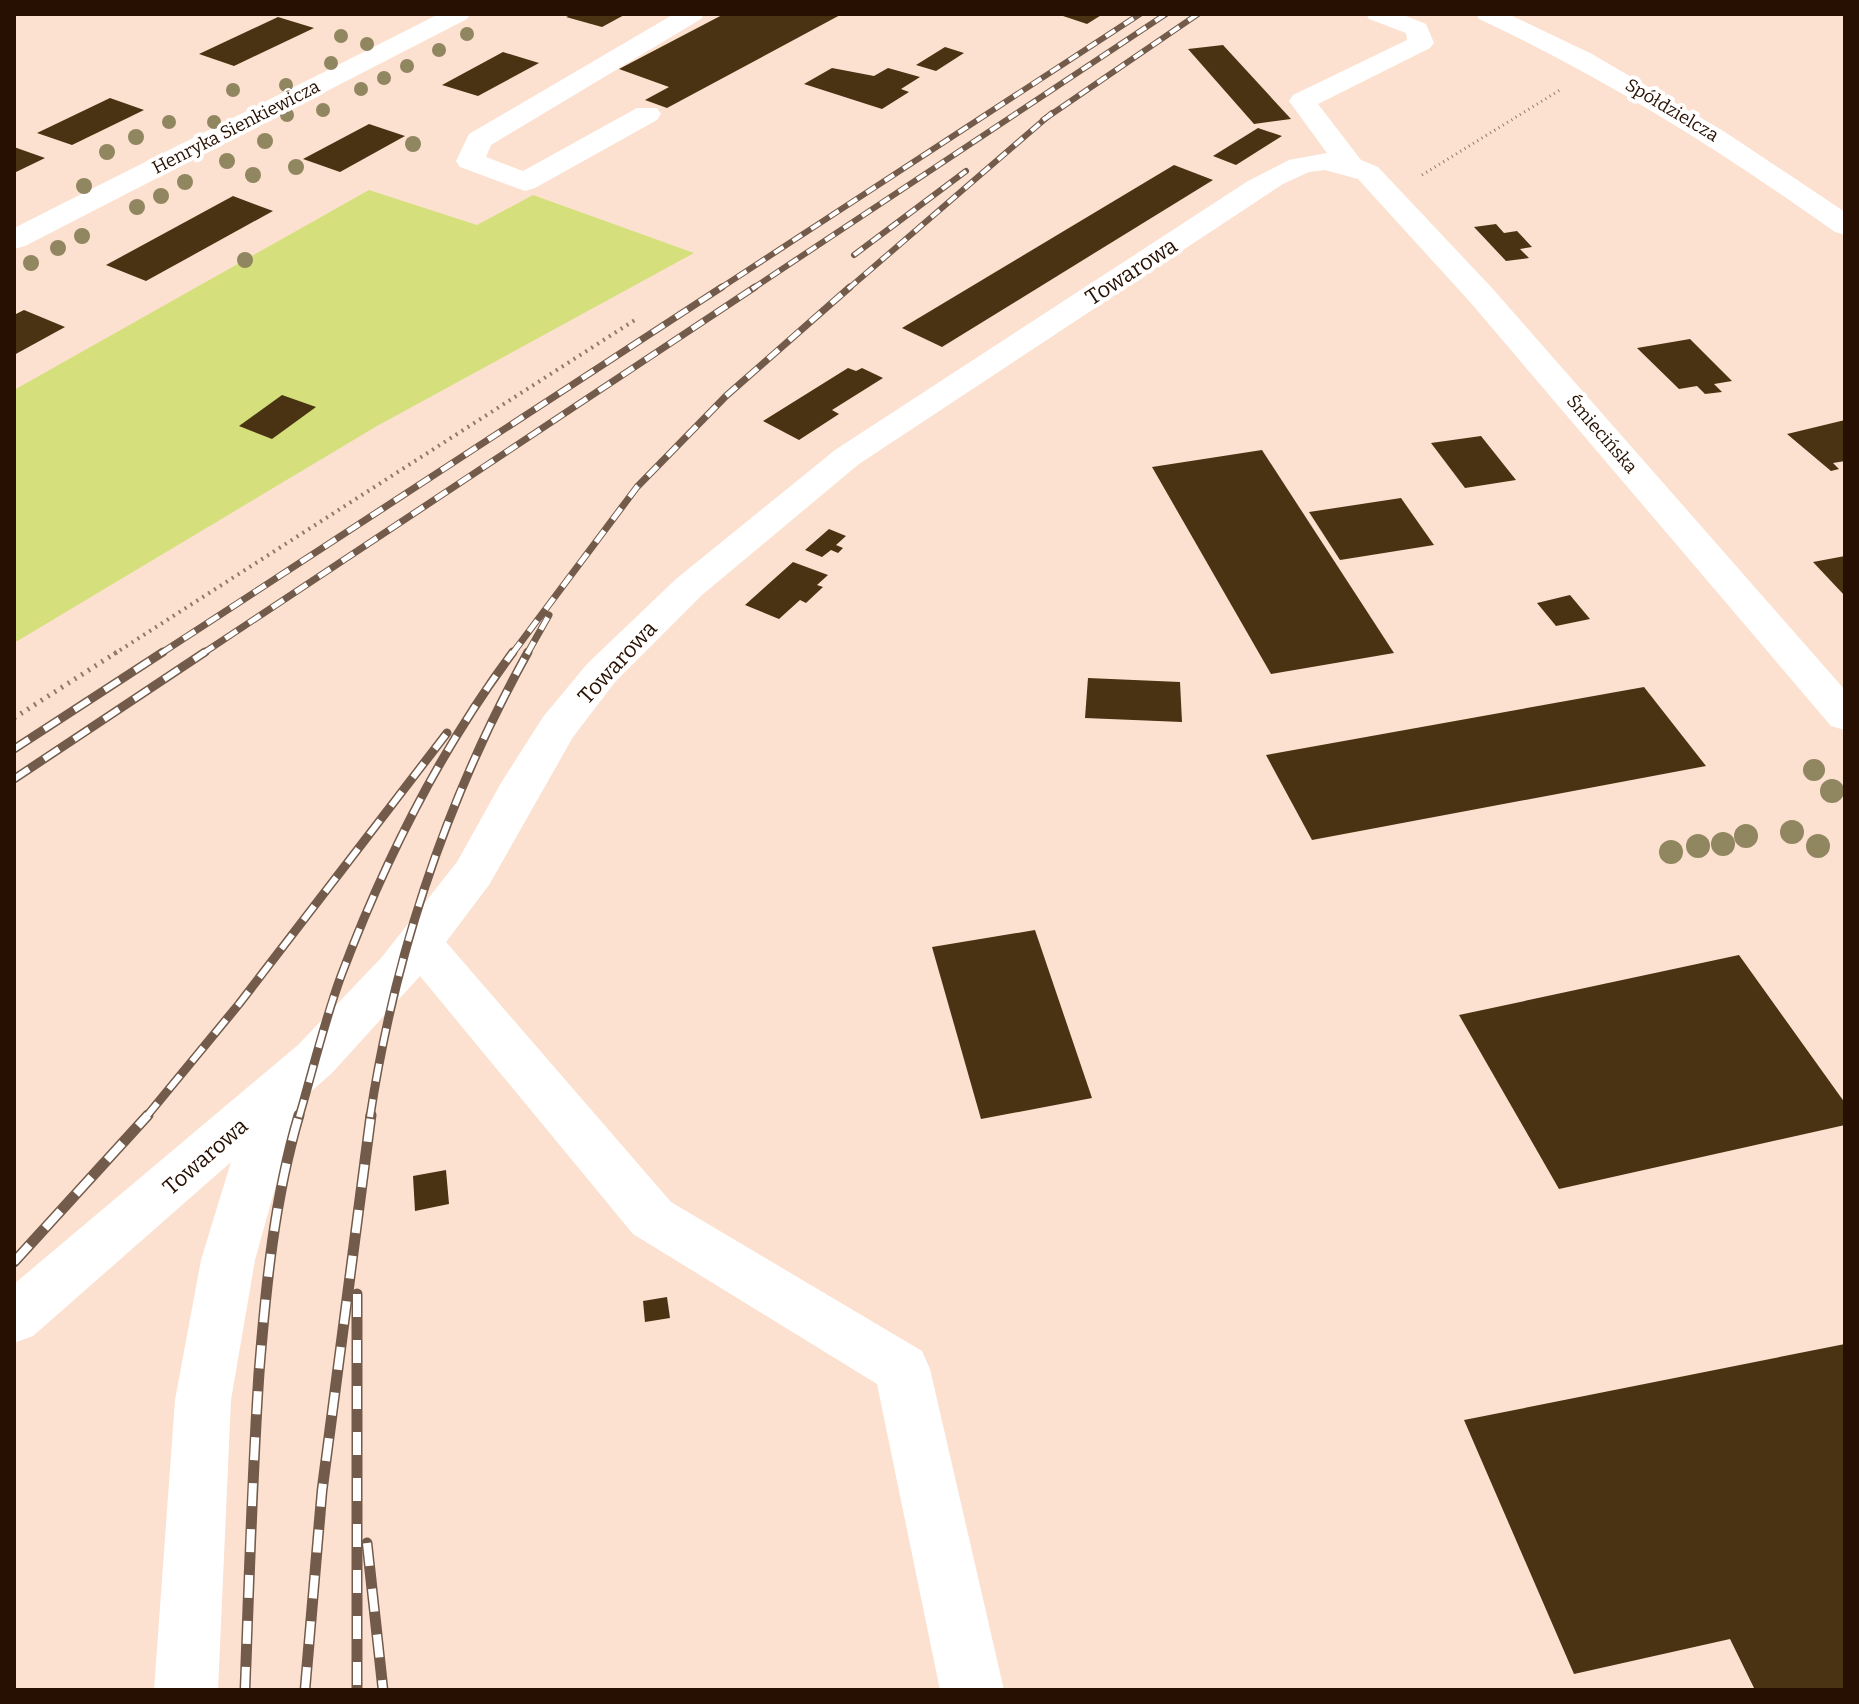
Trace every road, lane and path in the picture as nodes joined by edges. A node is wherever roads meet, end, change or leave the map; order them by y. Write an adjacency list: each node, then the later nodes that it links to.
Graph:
1 (458, 14): 10 (street, Henryka Sienkiewicza)
2 (692, 14): 6 (street)
3 (1378, 14): 7 (street, Śmiecińska)
4 (1488, 14): 9 (street, Spółdzielcza)
5 (1564, 88): 8 (path)
6 (647, 114)
7 (1349, 163): 8 (street, Śmiecińska); 14 (street, Towarowa)
8 (1386, 193): 12 (street, Śmiecińska)
9 (1845, 226)
10 (14, 240)
11 (638, 318): 13 (path)
12 (1838, 699)
13 (14, 718)
14 (418, 941): 15 (street, Towarowa); 18 (street)
15 (277, 1093): 16 (street, Towarowa); 17 (street)
16 (14, 1318)
17 (186, 1690)
18 (972, 1690)

